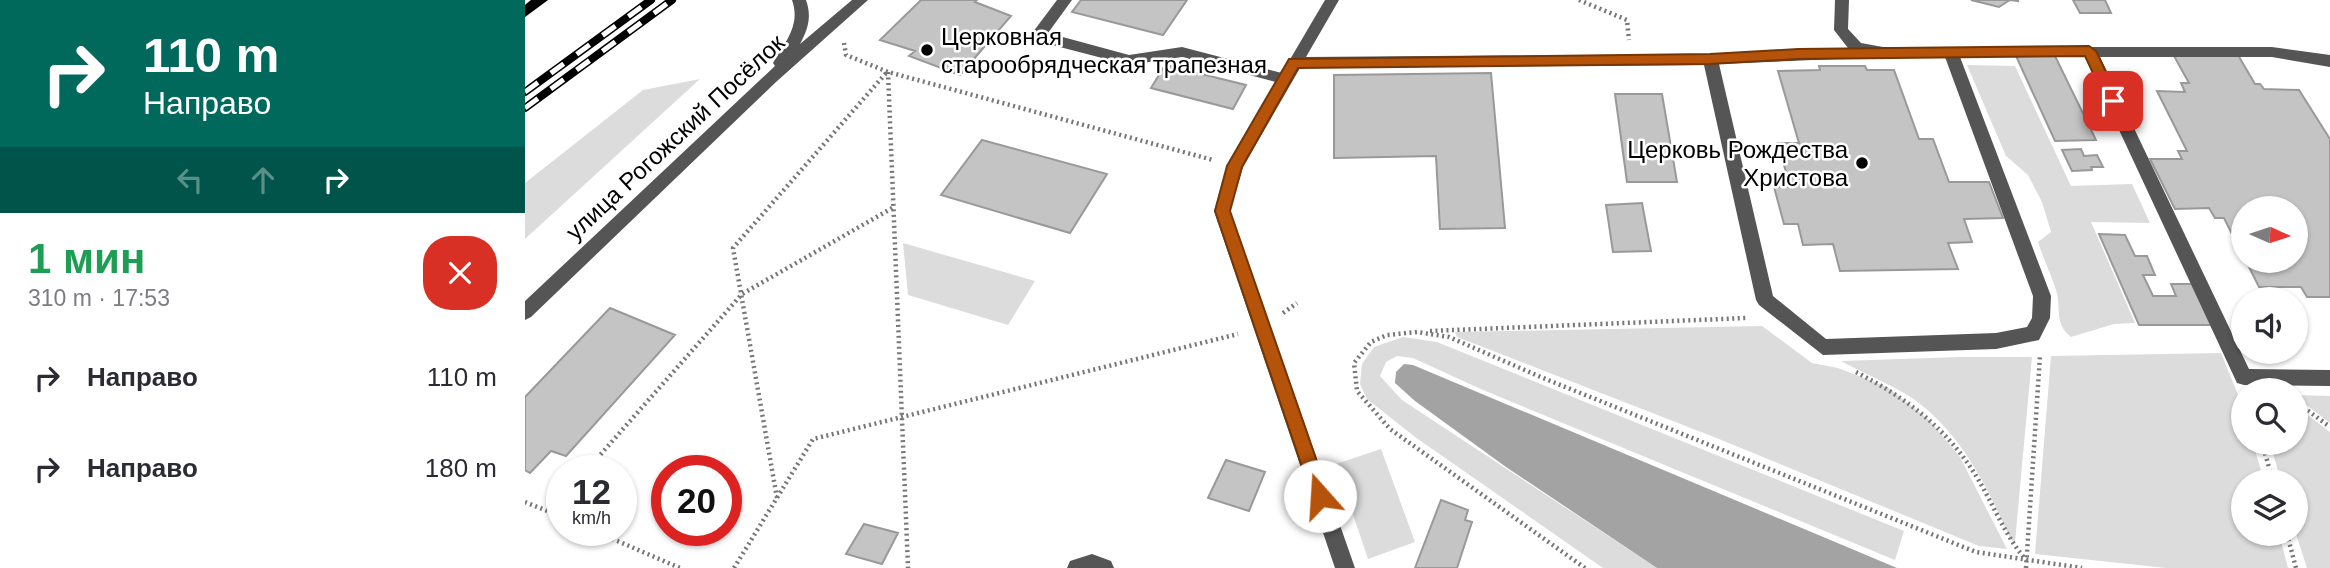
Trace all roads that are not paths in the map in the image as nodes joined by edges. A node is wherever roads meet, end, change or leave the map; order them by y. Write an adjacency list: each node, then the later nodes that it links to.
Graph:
1 (541, 0): 7 (main road)
2 (799, 0): 14 (street)
3 (861, 0): 14 (street, улица Рогожский Посёлок)
4 (1065, 0): 15 (street)
5 (1332, 0): 13 (street)
6 (1842, 0): 9 (street)
7 (525, 12)
8 (2089, 51): 10 (street); 12 (street); 17 (street)
9 (1883, 52): 10 (street); 11 (street)
10 (1951, 53): 11 (street)
11 (1710, 59): 13 (street)
12 (2330, 61)
13 (1294, 63): 15 (street)
14 (771, 78): 16 (street, улица Рогожский Посёлок)
15 (1285, 79): 20 (street)
16 (525, 312)
17 (2330, 378)
18 (1077, 568): 19 (street)
19 (1104, 568)
20 (1345, 568)

